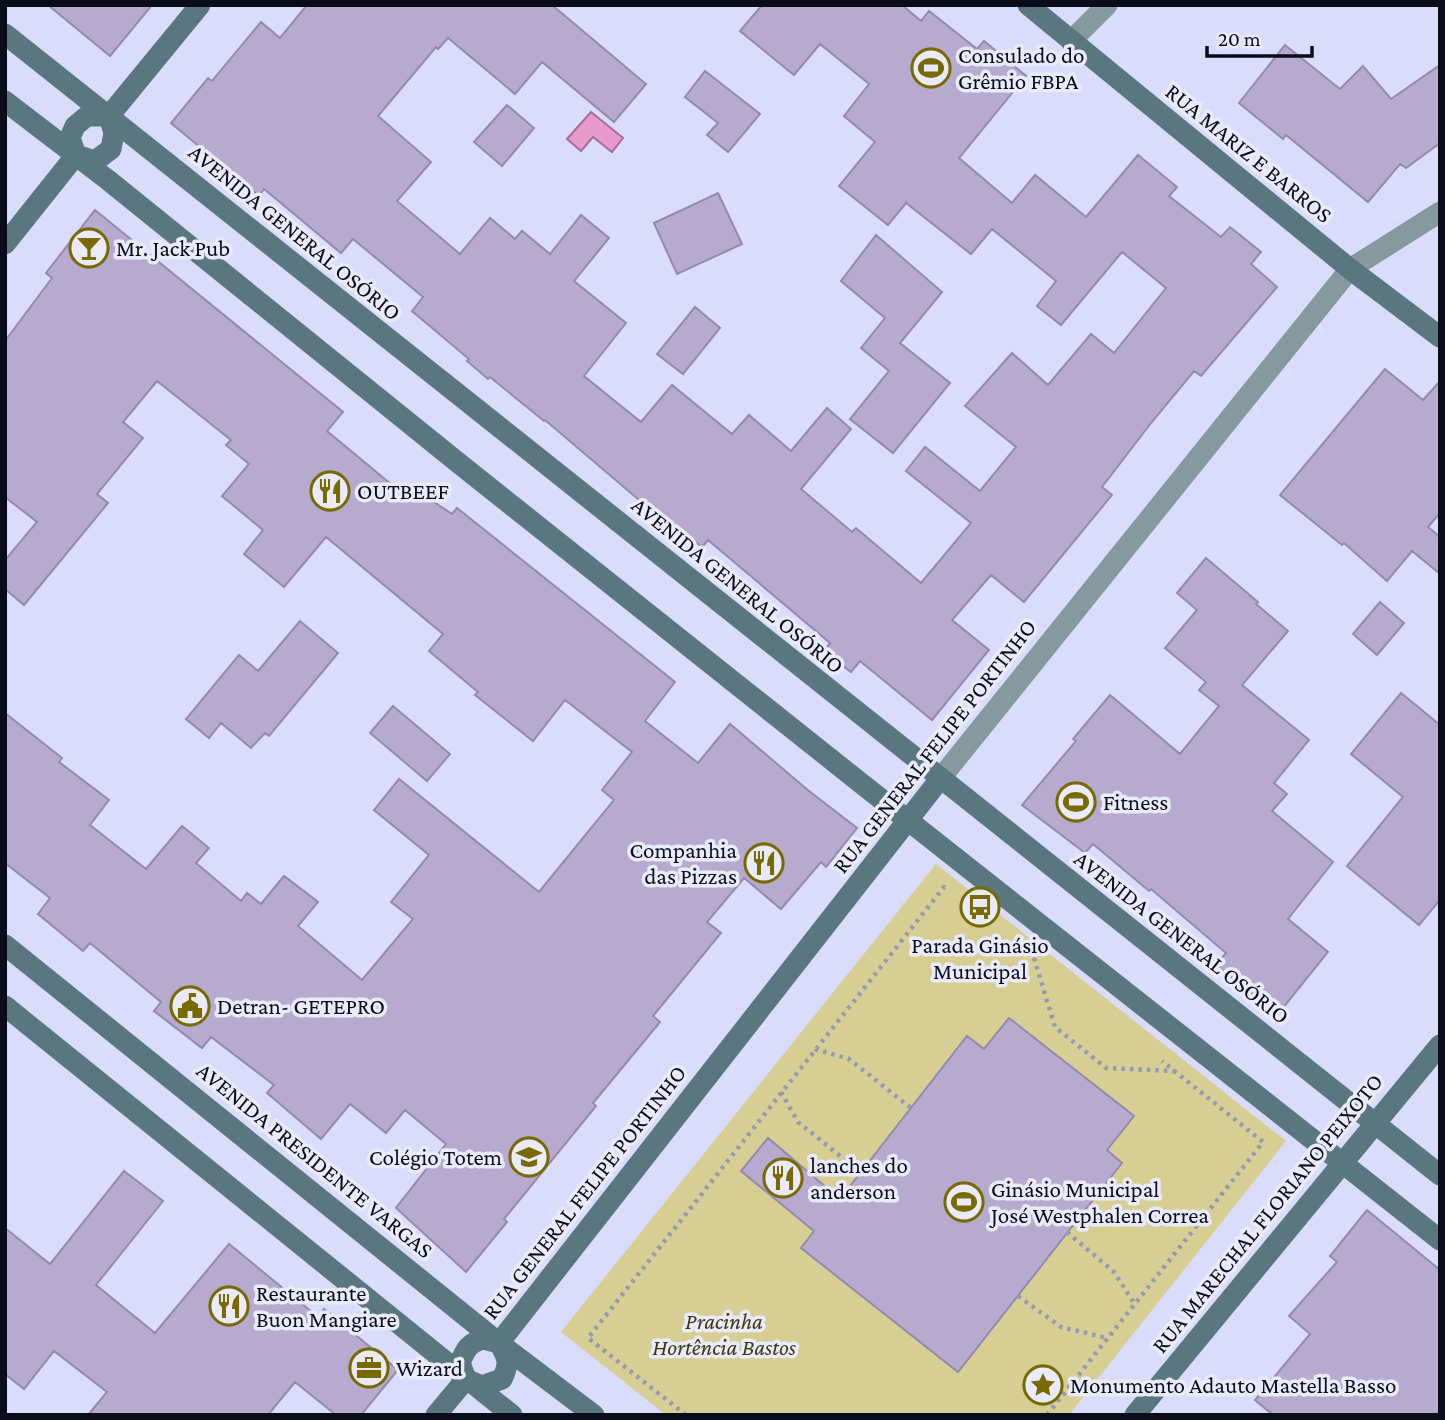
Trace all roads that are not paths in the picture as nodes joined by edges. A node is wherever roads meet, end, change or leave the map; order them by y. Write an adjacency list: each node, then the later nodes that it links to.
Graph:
1 (200, 5): 7 (main road)
2 (1028, 5): 5 (main road, RUA MARIZ E BARROS)
3 (1107, 5): 5 (street)
4 (5, 34): 7 (main road, AVENIDA GENERAL OSÓRIO)
5 (1071, 41): 11 (main road, RUA MARIZ E BARROS)
6 (5, 101): 8 (main road)
7 (108, 116): 8 (main road); 8 (main road); 13 (main road, AVENIDA GENERAL OSÓRIO)
8 (76, 155): 10 (main road); 14 (main road)
9 (1440, 212): 11 (street, RUA GENERAL FELIPE PORTINHO)
10 (5, 244)
11 (1350, 269): 12 (main road, RUA MARIZ E BARROS); 13 (street, RUA GENERAL FELIPE PORTINHO)
12 (1440, 337)
13 (940, 779): 14 (main road, RUA GENERAL FELIPE PORTINHO); 18 (main road, AVENIDA GENERAL OSÓRIO)
14 (907, 820): 19 (main road); 22 (main road, RUA GENERAL FELIPE PORTINHO)
15 (5, 945): 22 (main road, AVENIDA PRESIDENTE VARGAS)
16 (5, 1006): 23 (main road)
17 (1440, 1045): 18 (main road, RUA MARECHAL FLORIANO PEIXOTO)
18 (1375, 1124): 19 (main road, RUA MARECHAL FLORIANO PEIXOTO); 20 (main road, AVENIDA GENERAL OSÓRIO)
19 (1341, 1163): 21 (main road); 27 (main road, RUA MARECHAL FLORIANO PEIXOTO)
20 (1440, 1175)
21 (1440, 1240)
22 (499, 1343): 23 (main road, RUA GENERAL FELIPE PORTINHO); 23 (main road, RUA GENERAL FELIPE PORTINHO); 26 (main road, AVENIDA PRESIDENTE VARGAS)
23 (466, 1379): 24 (main road); 25 (main road)
24 (436, 1415)
25 (512, 1415)
26 (594, 1415)
27 (1135, 1415)

